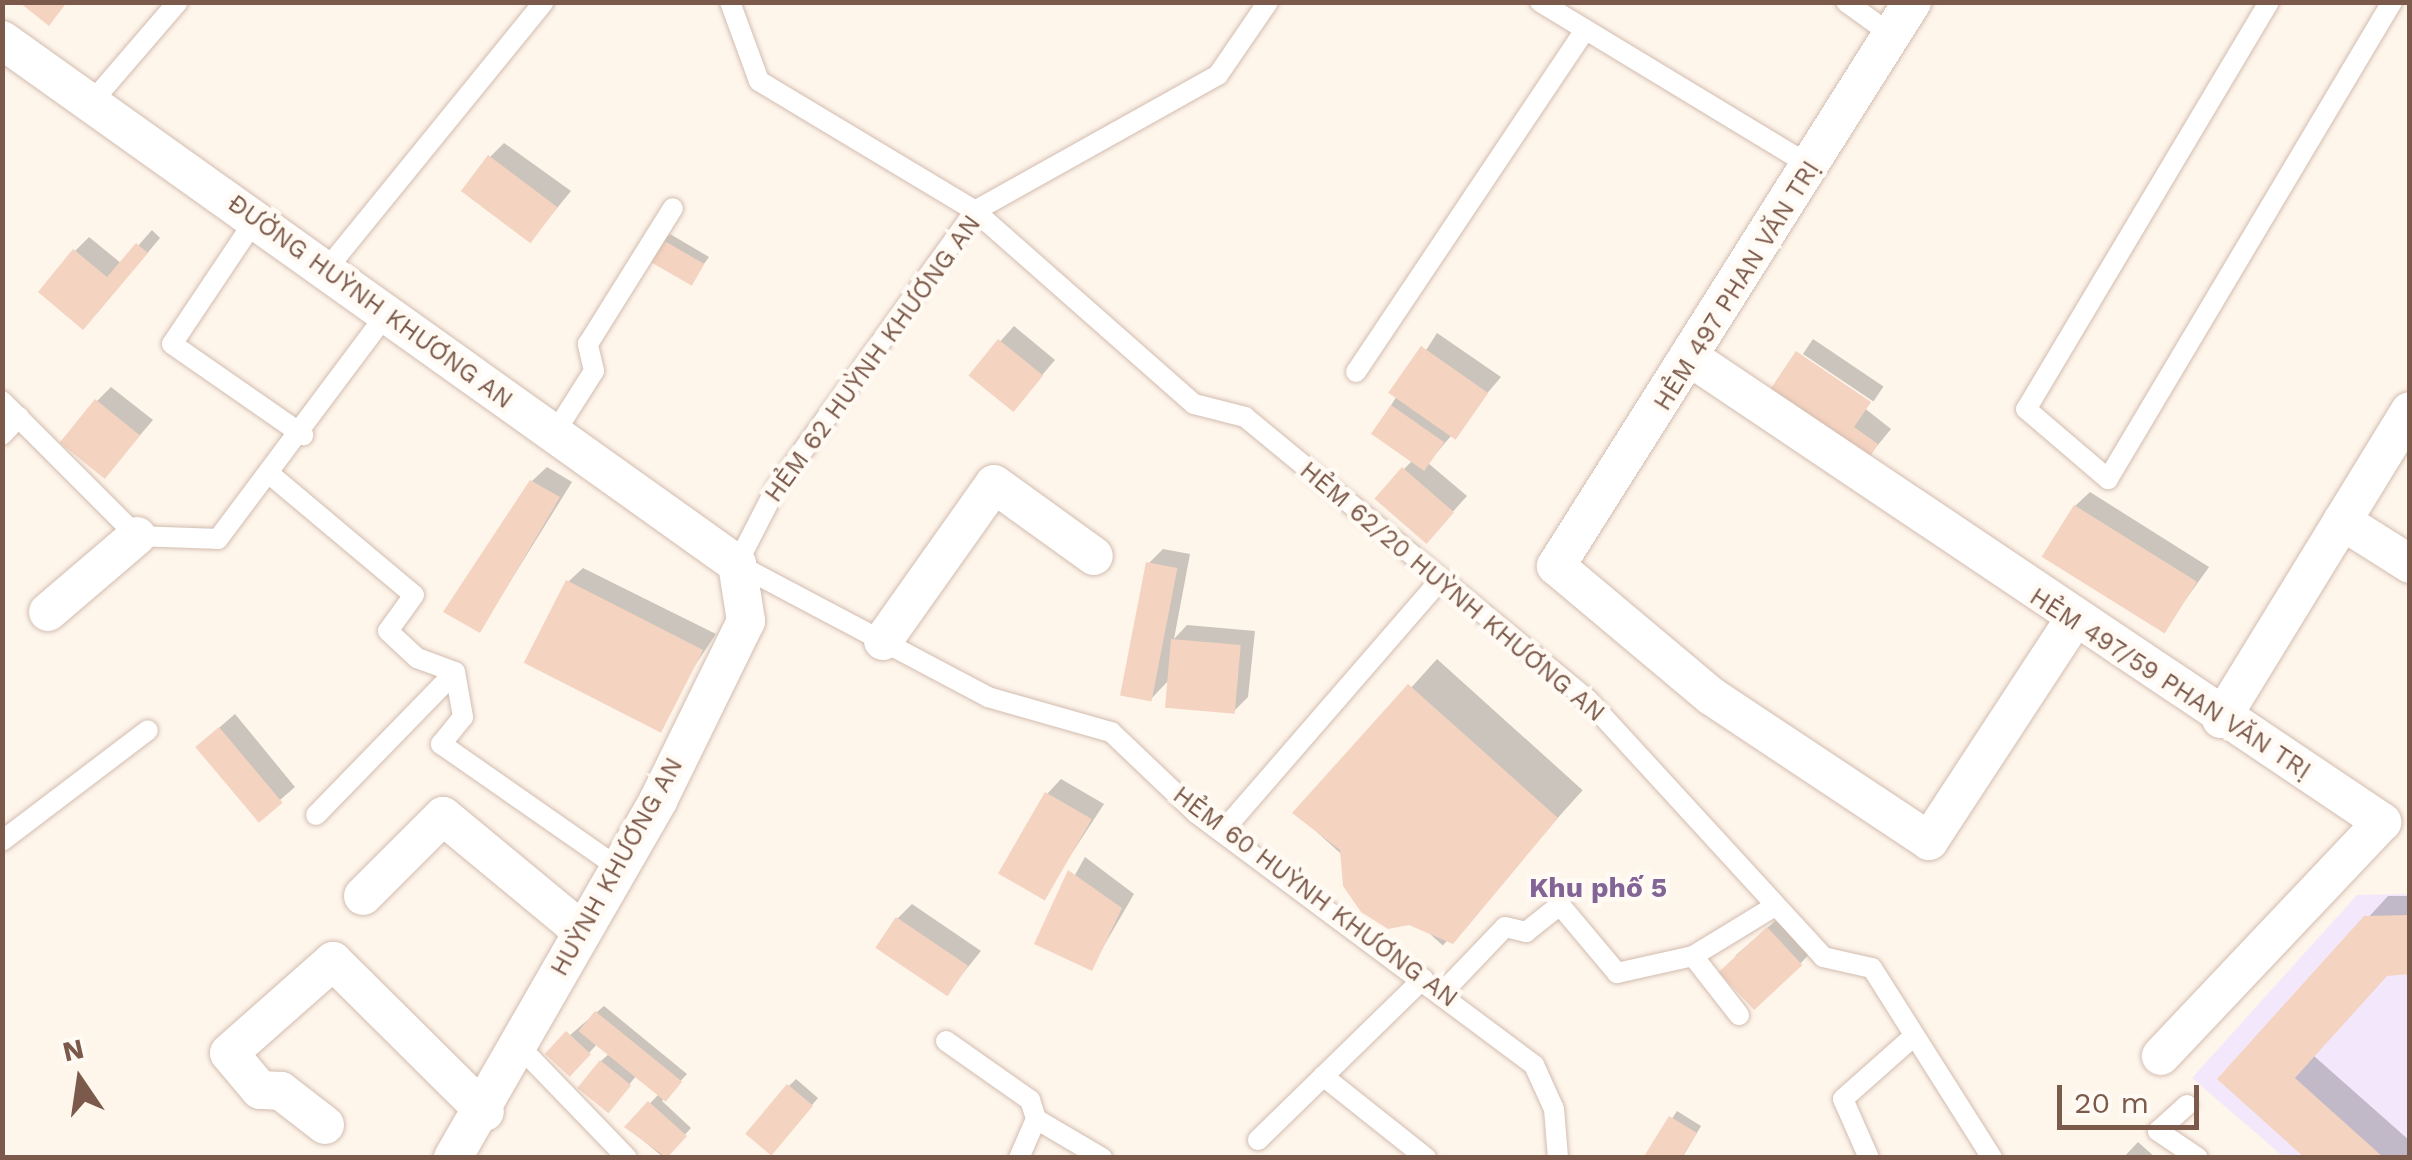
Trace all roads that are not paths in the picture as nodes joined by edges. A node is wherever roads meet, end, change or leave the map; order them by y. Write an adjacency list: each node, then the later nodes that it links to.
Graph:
1 (178, 2): 13 (lane)
2 (544, 2): 18 (lane)
3 (730, 2): 16 (lane, HẺM 62/20 HUỲNH KHƯƠNG AN)
4 (1540, 2): 10 (lane)
5 (1846, 2): 11 (lane)
6 (1912, 2): 11 (street, HẺM 497 PHAN VĂN TRỊ)
7 (2269, 2): 8 (lane)
8 (2392, 2)
9 (1262, 5): 16 (lane, HẺM 62 HUỲNH KHƯƠNG AN)
10 (1585, 30): 14 (lane); 21 (lane)
11 (1892, 36): 14 (street, HẺM 497 PHAN VĂN TRỊ)
12 (2, 40): 13 (street, ĐƯỜNG HUỲNH KHƯƠNG AN)
13 (91, 103): 17 (street, ĐƯỜNG HUỲNH KHƯƠNG AN)
14 (1812, 167): 20 (street, HẺM 497 PHAN VĂN TRỊ)
15 (674, 208): 26 (lane)
16 (975, 211): 32 (lane, HẺM 62 HUỲNH KHƯƠNG AN); 34 (lane, HẺM 62/20 HUỲNH KHƯƠNG AN)
17 (255, 220): 18 (street, ĐƯỜNG HUỲNH KHƯƠNG AN); 25 (lane)
18 (326, 270): 19 (street, ĐƯỜNG HUỲNH KHƯƠNG AN)
19 (386, 314): 25 (lane); 26 (street, ĐƯỜNG HUỲNH KHƯƠNG AN)
20 (1694, 360): 36 (street, HẺM 497/59 PHAN VĂN TRỊ); 36 (street, HẺM 497 PHAN VĂN TRỊ)
21 (1356, 372)
22 (2, 401): 24 (lane)
23 (2410, 411): 29 (street)
24 (18, 417): 27 (lane); 30 (lane)
25 (303, 434): 28 (lane)
26 (554, 434): 32 (street, ĐƯỜNG HUỲNH KHƯƠNG AN)
27 (2, 435)
28 (272, 476): 30 (lane); 38 (lane)
29 (2342, 521): 33 (street); 39 (street)
30 (137, 536): 35 (street)
31 (1094, 556): 37 (street)
32 (738, 564): 37 (lane, HẺM 60 HUỲNH KHƯƠNG AN); 44 (street, HUỲNH KHƯƠNG AN)
33 (2410, 564)
34 (1441, 579): 42 (lane); 46 (lane, HẺM 62/20 HUỲNH KHƯƠNG AN)
35 (48, 612)
36 (2072, 621): 39 (street, HẺM 497/59 PHAN VĂN TRỊ)
37 (883, 640): 42 (lane, HẺM 60 HUỲNH KHƯƠNG AN)
38 (455, 672): 41 (lane); 44 (lane)
39 (2220, 719): 55 (street, HẺM 497/59 PHAN VĂN TRỊ)
40 (148, 730): 43 (lane)
41 (316, 815)
42 (1222, 832): 49 (lane, HẺM 60 HUỲNH KHƯƠNG AN)
43 (2, 841)
44 (619, 868): 47 (street, HUỲNH KHƯƠNG AN)
45 (363, 896): 47 (street)
46 (1775, 906): 48 (lane); 52 (lane, HẺM 62/20 HUỲNH KHƯƠNG AN)
47 (582, 931): 54 (street, HUỲNH KHƯƠNG AN)
48 (1693, 956): 50 (lane); 51 (lane)
49 (1423, 978): 50 (lane, HẺM 60 HUỲNH KHƯƠNG AN); 56 (lane)
50 (1442, 994): 67 (lane, HẺM 60 HUỲNH KHƯƠNG AN)
51 (1740, 1014)
52 (1914, 1036): 68 (lane); 69 (lane, HẺM 62/20 HUỲNH KHƯƠNG AN)
53 (946, 1041): 59 (lane)
54 (517, 1044): 58 (street, HUỲNH KHƯƠNG AN); 63 (lane)
55 (2161, 1056)
56 (1322, 1076): 61 (lane); 66 (lane)
57 (2187, 1105): 70 (lane)
58 (486, 1112): 60 (street); 62 (street, HUỲNH KHƯƠNG AN)
59 (1036, 1119): 64 (lane); 65 (lane)
60 (325, 1125)
61 (1258, 1140)
62 (453, 1158)
63 (627, 1158)
64 (1019, 1158)
65 (1102, 1158)
66 (1426, 1158)
67 (1558, 1158)
68 (1868, 1158)
69 (1992, 1158)
70 (2198, 1158)

